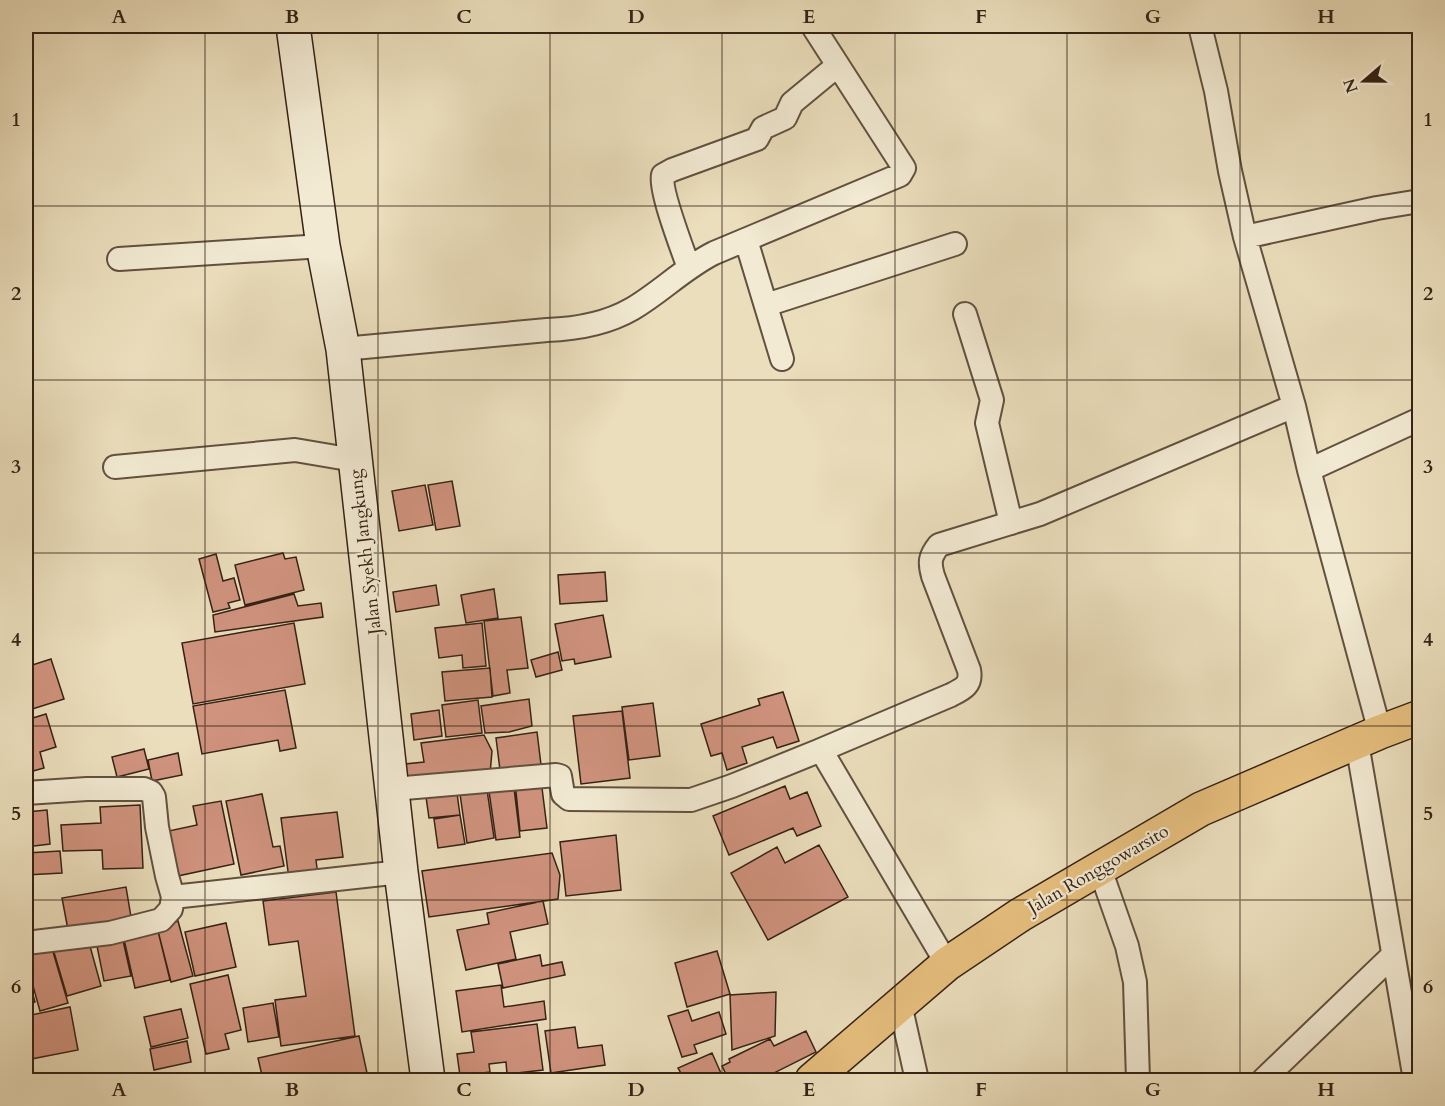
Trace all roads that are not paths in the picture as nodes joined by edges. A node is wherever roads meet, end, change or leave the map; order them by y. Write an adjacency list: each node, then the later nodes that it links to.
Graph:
1 (293, 26): 9 (main road, Jalan Syekh Jangkung)
2 (1200, 26): 6 (street)
3 (814, 28): 4 (street)
4 (838, 65): 7 (street); 11 (street)
5 (1419, 201): 6 (street)
6 (1245, 237): 16 (street)
7 (746, 240): 11 (street); 12 (street)
8 (955, 244): 12 (street)
9 (323, 246): 10 (street); 14 (main road, Jalan Syekh Jangkung)
10 (119, 259)
11 (689, 268): 14 (street)
12 (766, 305): 15 (street)
13 (965, 314): 21 (street)
14 (343, 349): 18 (main road, Jalan Syekh Jangkung)
15 (782, 359)
16 (1294, 406): 20 (street); 21 (street)
17 (1419, 419): 20 (street)
18 (354, 460): 19 (street); 25 (main road, Jalan Syekh Jangkung)
19 (115, 467)
20 (1309, 470): 23 (street)
21 (1011, 523): 24 (street)
22 (1419, 717): 23 (main road, Jalan Ronggowarsito)
23 (1369, 737): 27 (main road, Jalan Ronggowarsito); 31 (street)
24 (821, 750): 25 (street); 32 (street)
25 (393, 789): 28 (main road, Jalan Syekh Jangkung)
26 (26, 794): 29 (street)
27 (1100, 869): 32 (main road, Jalan Ronggowarsito); 37 (street)
28 (401, 872): 29 (street); 34 (main road, Jalan Syekh Jangkung)
29 (173, 897): 30 (street)
30 (26, 943)
31 (1393, 955): 38 (street); 39 (street)
32 (947, 964): 33 (main road, Jalan Ronggowarsito)
33 (900, 1004): 35 (main road, Jalan Ronggowarsito); 36 (street)
34 (428, 1080)
35 (812, 1080)
36 (917, 1080)
37 (1138, 1080)
38 (1263, 1080)
39 (1415, 1080)

